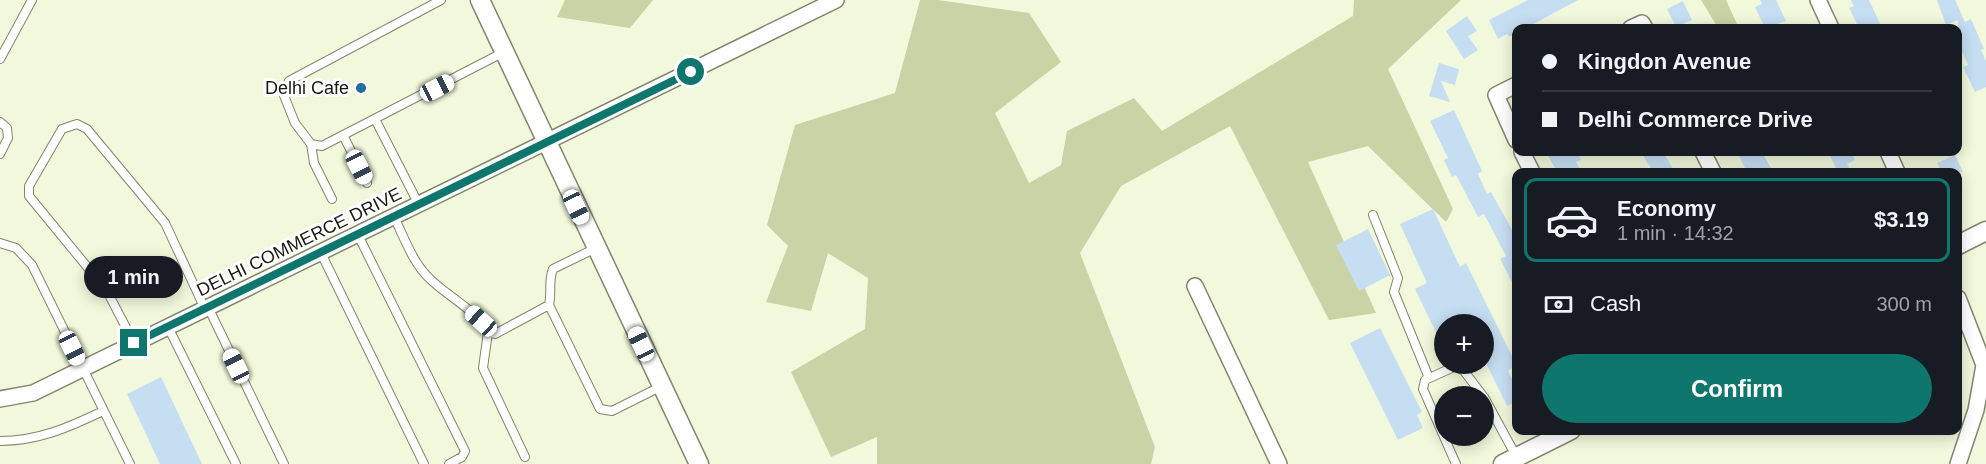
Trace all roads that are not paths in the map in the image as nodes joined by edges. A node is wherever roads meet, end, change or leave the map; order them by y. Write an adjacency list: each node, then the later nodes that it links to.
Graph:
1 (32, 0): 8 (lane)
2 (441, 0): 15 (lane)
3 (480, 0): 7 (street)
4 (836, 0): 14 (street, DELHI COMMERCE DRIVE)
5 (1818, 0): 6 (street)
6 (1829, 24)
7 (504, 52): 10 (lane); 14 (street)
8 (0, 59)
9 (1512, 87): 12 (street)
10 (375, 119): 13 (lane); 19 (lane)
11 (1, 123): 16 (lane)
12 (1512, 131)
13 (343, 135): 15 (lane); 17 (lane)
14 (546, 143): 19 (street, DELHI COMMERCE DRIVE); 26 (street)
15 (311, 144): 18 (lane)
16 (0, 154)
17 (367, 183)
18 (332, 199)
19 (418, 206): 21 (street, DELHI COMMERCE DRIVE)
20 (1373, 215): 37 (lane)
21 (394, 217): 23 (street, DELHI COMMERCE DRIVE); 33 (lane)
22 (1986, 231): 25 (street)
23 (358, 235): 27 (street, DELHI COMMERCE DRIVE); 51 (lane)
24 (0, 243): 35 (lane)
25 (1962, 243)
26 (596, 248): 29 (lane); 38 (street)
27 (321, 253): 31 (street, DELHI COMMERCE DRIVE); 50 (lane)
28 (1195, 286): 53 (street)
29 (549, 305): 33 (lane); 38 (lane)
30 (1962, 307): 36 (street)
31 (207, 308): 32 (street, DELHI COMMERCE DRIVE); 34 (lane); 49 (lane)
32 (168, 327): 34 (street, DELHI COMMERCE DRIVE); 48 (lane)
33 (488, 332): 45 (lane)
34 (134, 343): 35 (street, DELHI COMMERCE DRIVE)
35 (82, 368): 40 (street, DELHI COMMERCE DRIVE); 41 (lane)
36 (1985, 375): 55 (street)
37 (1429, 378): 39 (lane); 54 (lane)
38 (662, 386): 52 (street)
39 (1475, 386)
40 (0, 399)
41 (103, 411): 44 (lane); 47 (lane)
42 (1494, 423): 46 (lane)
43 (1561, 435): 46 (street)
44 (0, 441)
45 (525, 457)
46 (1510, 461)
47 (130, 464)
48 (236, 464)
49 (284, 464)
50 (424, 464)
51 (449, 464)
52 (699, 464)
53 (1279, 464)
54 (1456, 464)
55 (1958, 464)

